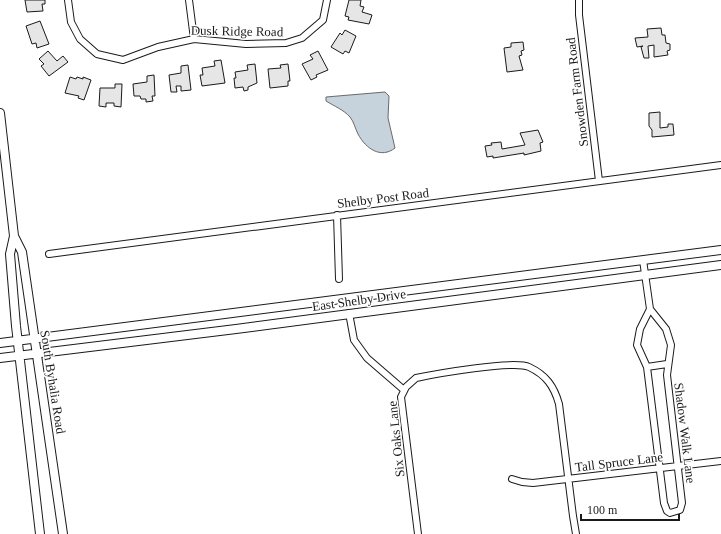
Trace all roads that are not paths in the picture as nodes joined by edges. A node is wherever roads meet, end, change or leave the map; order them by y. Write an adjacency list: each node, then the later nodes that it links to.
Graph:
1 (68, 0): 5 (street, Dusk Ridge Road)
2 (189, 0): 5 (street)
3 (327, 0): 5 (street, Dusk Ridge Road)
4 (579, 0): 8 (street, Snowden Farm Road)
5 (194, 39)
6 (0, 113): 10 (main road, South Byhalia Road)
7 (721, 165): 8 (street, Shelby Post Road)
8 (599, 181): 9 (street, Shelby Post Road)
9 (337, 215): 12 (street, Shelby Post Road); 16 (street)
10 (14, 236): 19 (main road, South Byhalia Road); 20 (main road, South Byhalia Road)
11 (721, 250): 13 (main road, East Shelby Drive)
12 (48, 254)
13 (643, 260): 15 (street); 19 (main road, East Shelby Drive)
14 (721, 265): 15 (main road, East Shelby Drive)
15 (646, 275): 17 (street); 18 (main road, East Shelby Drive)
16 (338, 279)
17 (650, 309): 25 (street, Shadow Walk Lane); 26 (street, Shadow Walk Lane)
18 (349, 313): 22 (main road, East Shelby Drive); 27 (street)
19 (34, 339): 20 (main road, East Shelby Drive); 22 (main road, South Byhalia Road)
20 (18, 341): 21 (main road, East Shelby Drive); 23 (main road, South Byhalia Road)
21 (0, 343)
22 (37, 354): 23 (main road, East Shelby Drive); 34 (main road, South Byhalia Road)
23 (19, 356): 24 (main road, East Shelby Drive); 33 (main road, South Byhalia Road)
24 (0, 358)
25 (667, 364): 26 (street); 29 (street, Shadow Walk Lane)
26 (648, 366): 30 (street, Shadow Walk Lane)
27 (404, 390): 32 (street, Six Oaks Lane); 35 (street, Six Oaks Lane)
28 (721, 461): 29 (street, Tall Spruce Lane)
29 (678, 465): 30 (street, Tall Spruce Lane); 30 (street, Shadow Walk Lane)
30 (660, 467): 32 (street, Tall Spruce Lane)
31 (512, 479): 32 (street, Tall Spruce Lane)
32 (568, 480): 36 (street, Six Oaks Lane)
33 (40, 534)
34 (63, 534)
35 (418, 534)
36 (576, 534)

